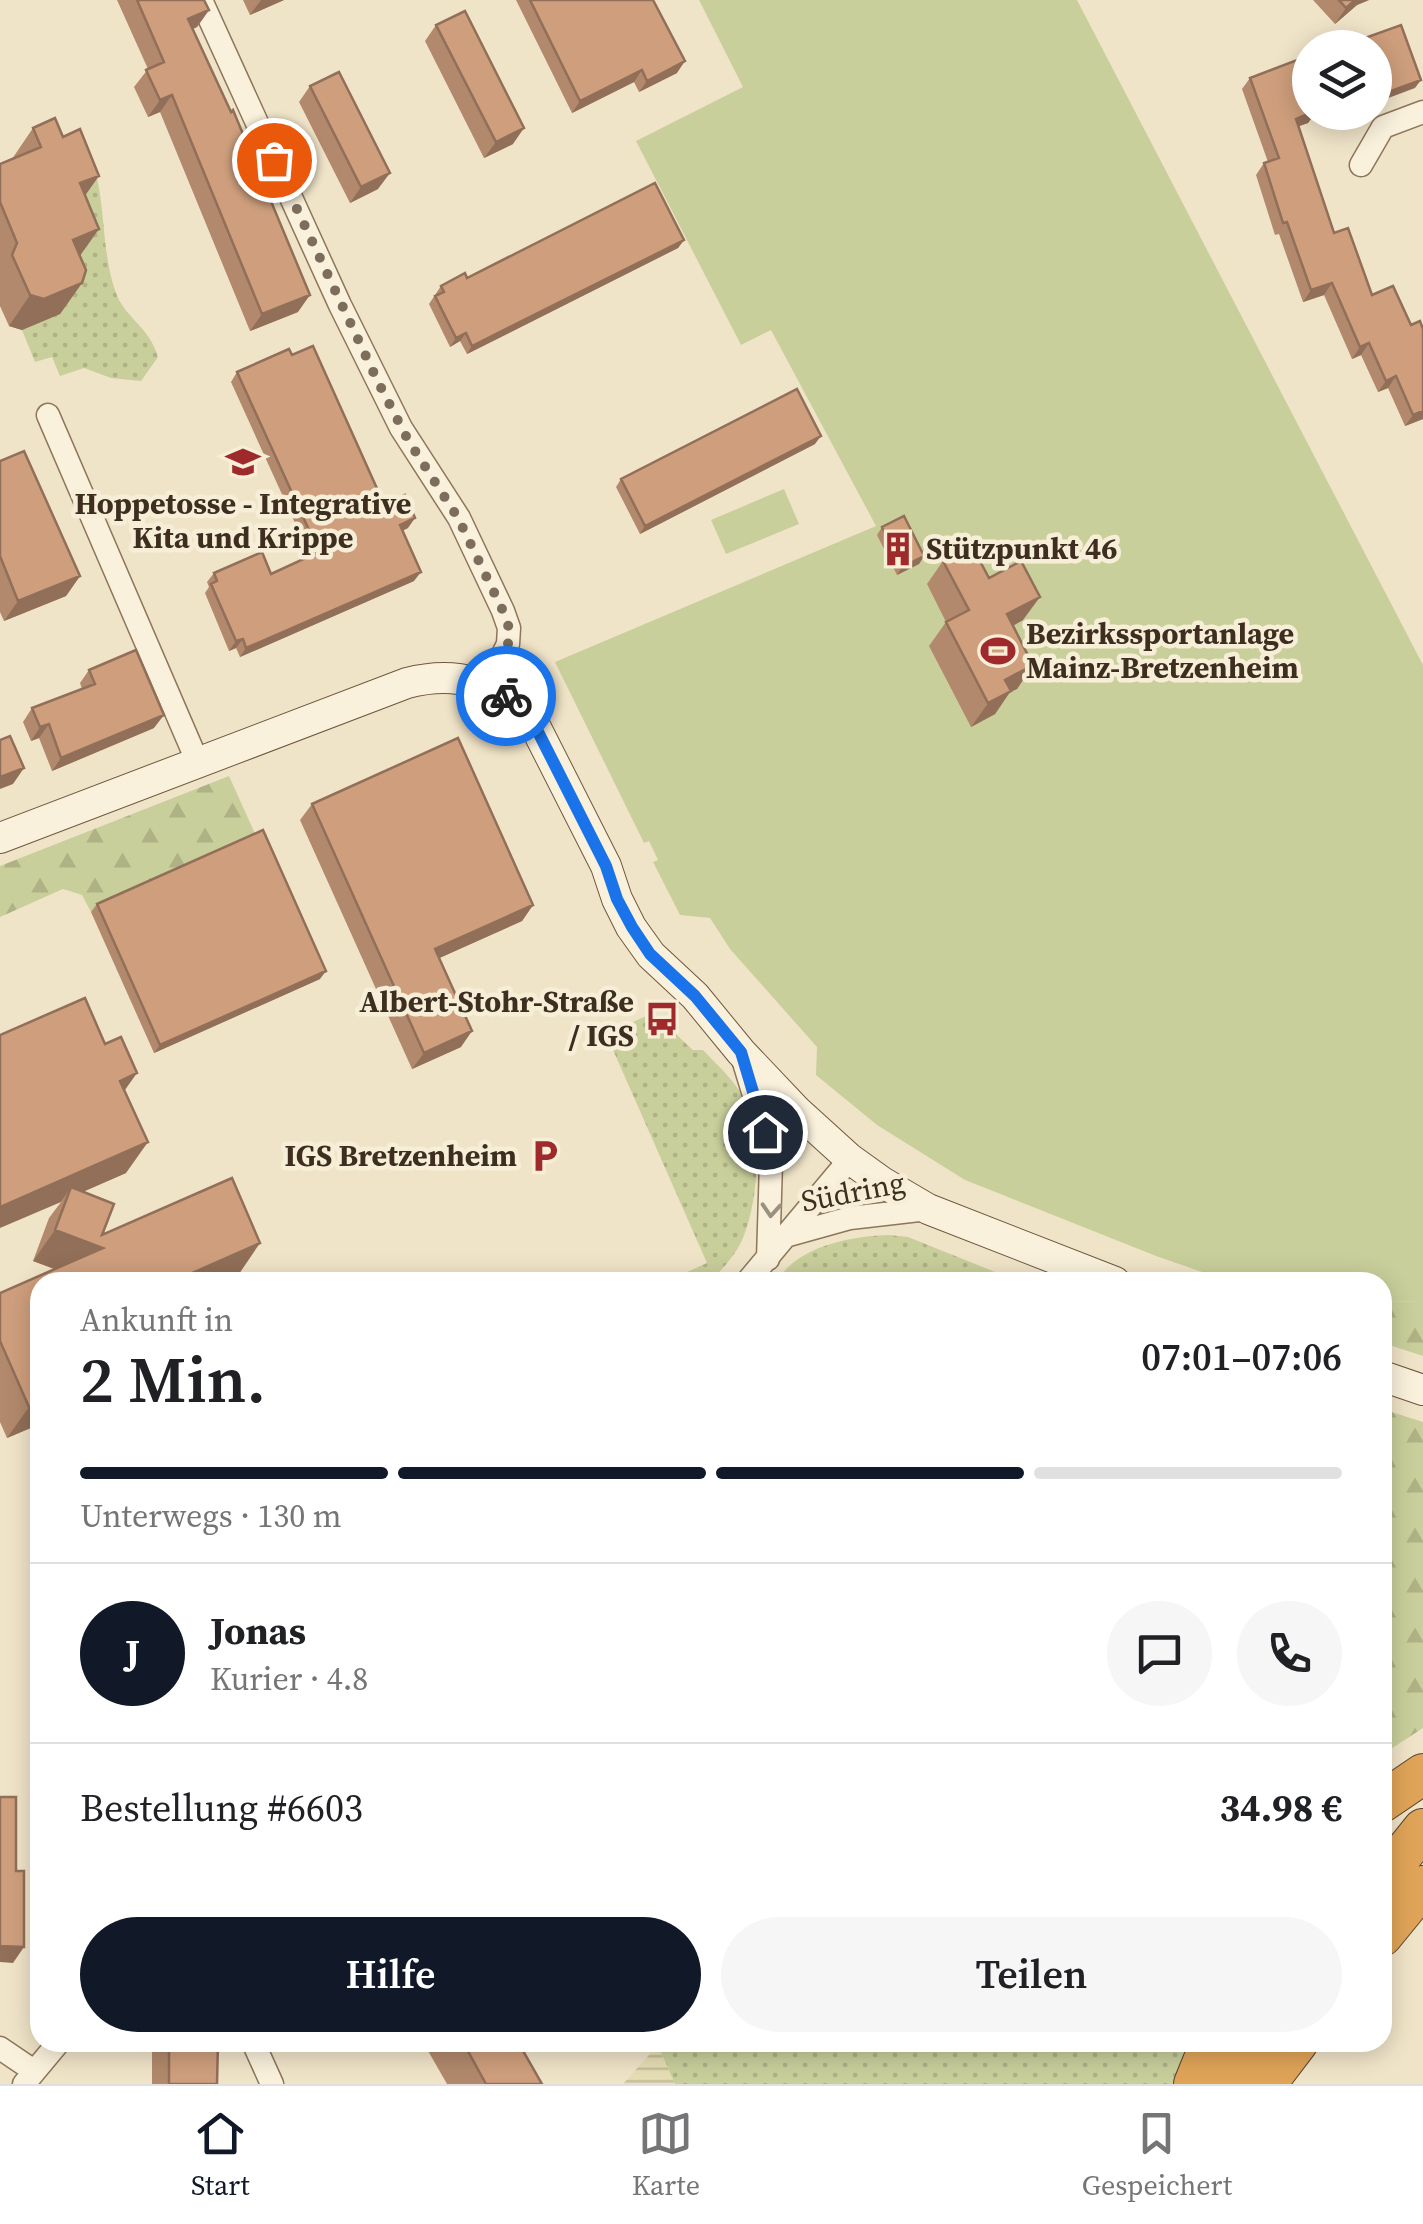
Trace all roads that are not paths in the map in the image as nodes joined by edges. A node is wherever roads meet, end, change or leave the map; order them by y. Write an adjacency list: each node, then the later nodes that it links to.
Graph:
1 (201, 0): 5 (street)
2 (1423, 112): 3 (street)
3 (1361, 165)
4 (48, 414): 6 (street)
5 (488, 685): 6 (street); 8 (street)
6 (198, 762): 7 (street)
7 (0, 838)
8 (741, 1052): 9 (street); 12 (street, Südring, one-way to 12)
9 (850, 1159): 10 (street); 11 (street, Südring)
10 (928, 1209): 11 (street, Südring); 14 (street)
11 (789, 1235): 12 (street, Südring)
12 (768, 1259): 13 (street, Südring)
13 (758, 1272)
14 (1089, 1272)
15 (1392, 1379): 16 (street)
16 (1423, 1390)
17 (1423, 1774): 18 (highway)
18 (1392, 1795)
19 (1423, 1829): 20 (highway)
20 (1392, 1868)
21 (1423, 1886): 22 (highway)
22 (1392, 1924)
23 (0, 2048): 29 (street)
24 (50, 2052): 29 (street)
25 (258, 2052): 30 (street)
26 (1207, 2052): 31 (highway)
27 (1247, 2052): 32 (highway)
28 (1290, 2052): 33 (highway)
29 (29, 2077)
30 (272, 2084)
31 (1194, 2084)
32 (1222, 2084)
33 (1266, 2084)

